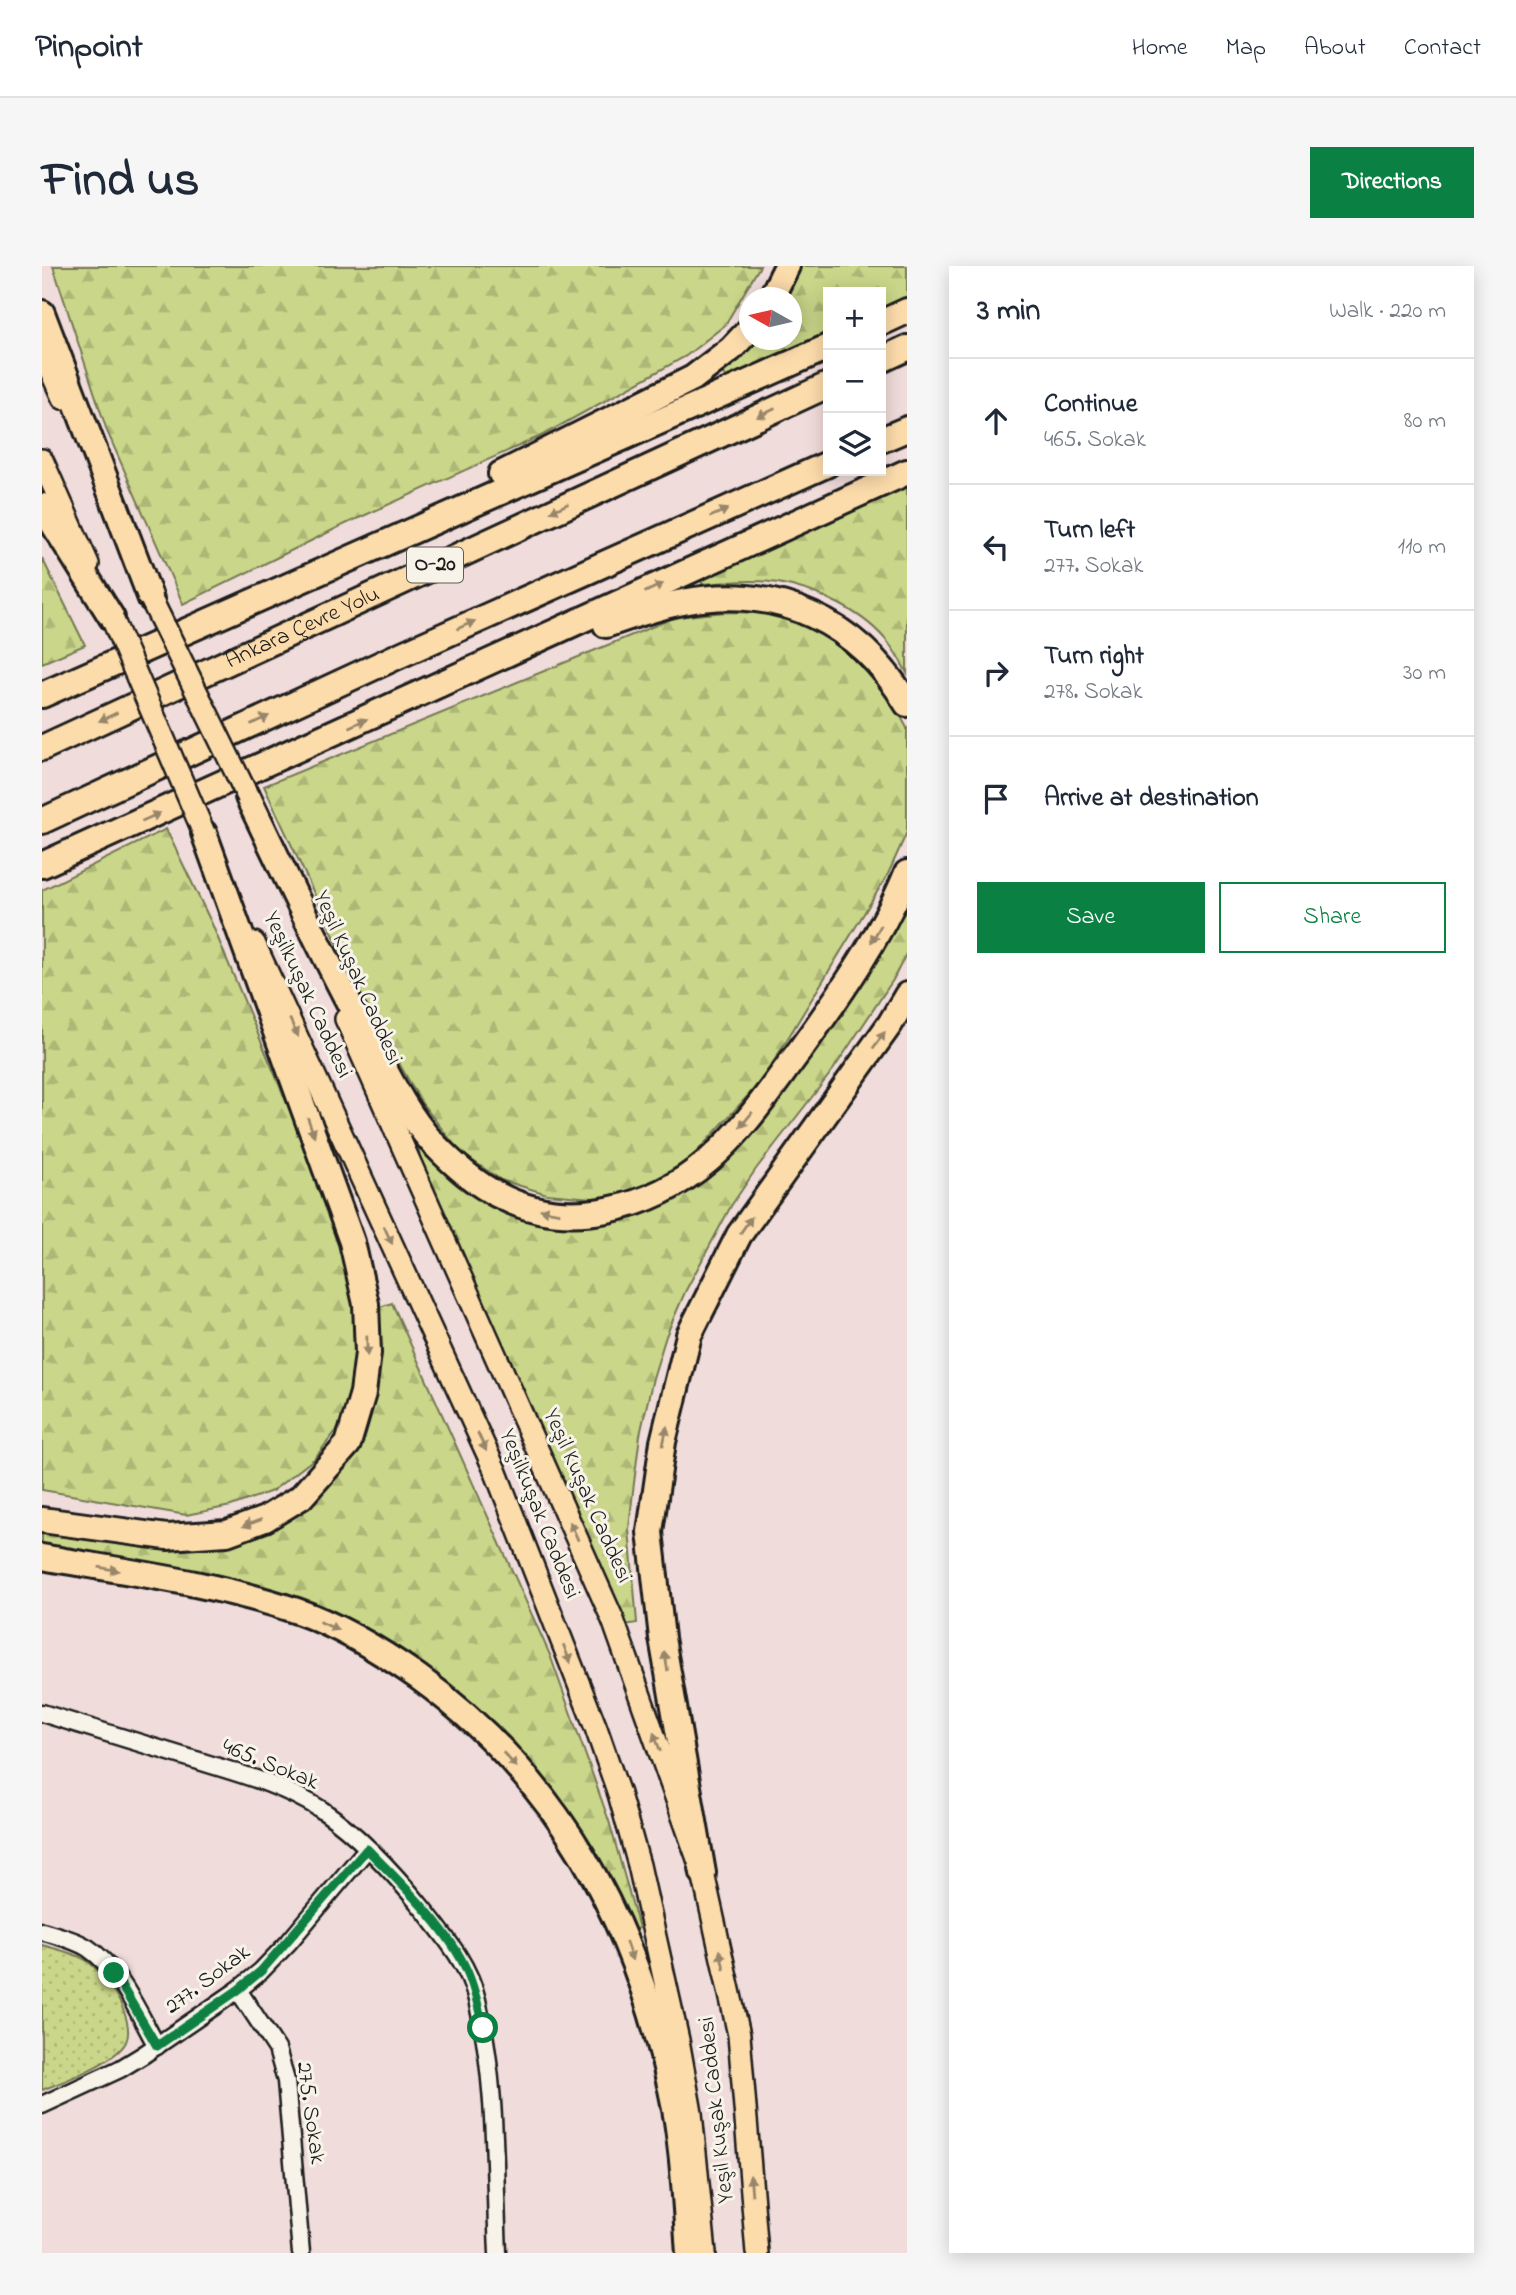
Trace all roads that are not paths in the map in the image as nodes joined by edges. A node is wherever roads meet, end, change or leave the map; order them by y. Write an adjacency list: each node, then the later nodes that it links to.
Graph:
1 (787, 266): 2 (highway)
2 (776, 287)
3 (907, 311): 5 (highway)
4 (42, 313): 18 (highway)
5 (886, 321)
6 (739, 340): 19 (highway)
7 (907, 348): 10 (highway)
8 (823, 349): 19 (highway)
9 (42, 351): 18 (main road, Yeşil Kuşak Caddesi)
10 (886, 358)
11 (823, 386): 24 (highway, Ankara Çevre Yolu / O-20, one-way to 24)
12 (907, 429): 13 (highway)
13 (886, 438)
14 (42, 460): 20 (main road, Yeşilkuşak Caddesi)
15 (823, 466): 26 (highway, one-way to 15)
16 (907, 472): 23 (highway, one-way to 16)
17 (42, 506): 20 (highway)
18 (151, 599): 25 (main road, Yeşil Kuşak Caddesi, bridge)
19 (228, 611): 21 (highway)
20 (112, 618): 27 (main road, Yeşilkuşak Caddesi, bridge)
21 (42, 695)
22 (907, 704): 23 (highway)
23 (386, 710): 28 (highway, one-way to 23)
24 (42, 748)
25 (247, 797): 29 (highway, one-way to 25); 35 (main road, Yeşil Kuşak Caddesi, one-way to 25)
26 (42, 821)
27 (204, 832): 31 (highway, one-way to 31); 43 (main road, Yeşilkuşak Caddesi, one-way to 43)
28 (42, 867)
29 (907, 873)
30 (907, 995): 35 (highway, one-way to 30)
31 (42, 1520)
32 (42, 1557): 42 (highway, one-way to 42)
33 (42, 1713): 34 (street, 465. Sokak)
34 (367, 1849): 37 (street, 277. Sokak); 41 (street, 465. Sokak)
35 (703, 1873): 44 (main road, Yeşil Kuşak Caddesi, one-way to 35)
36 (42, 1931): 38 (street)
37 (238, 1990): 38 (street, 277. Sokak); 40 (street, 275. Sokak)
38 (157, 2046): 39 (street, 277. Sokak)
39 (42, 2105)
40 (301, 2253)
41 (498, 2253)
42 (689, 2253)
43 (705, 2253)
44 (757, 2253)

